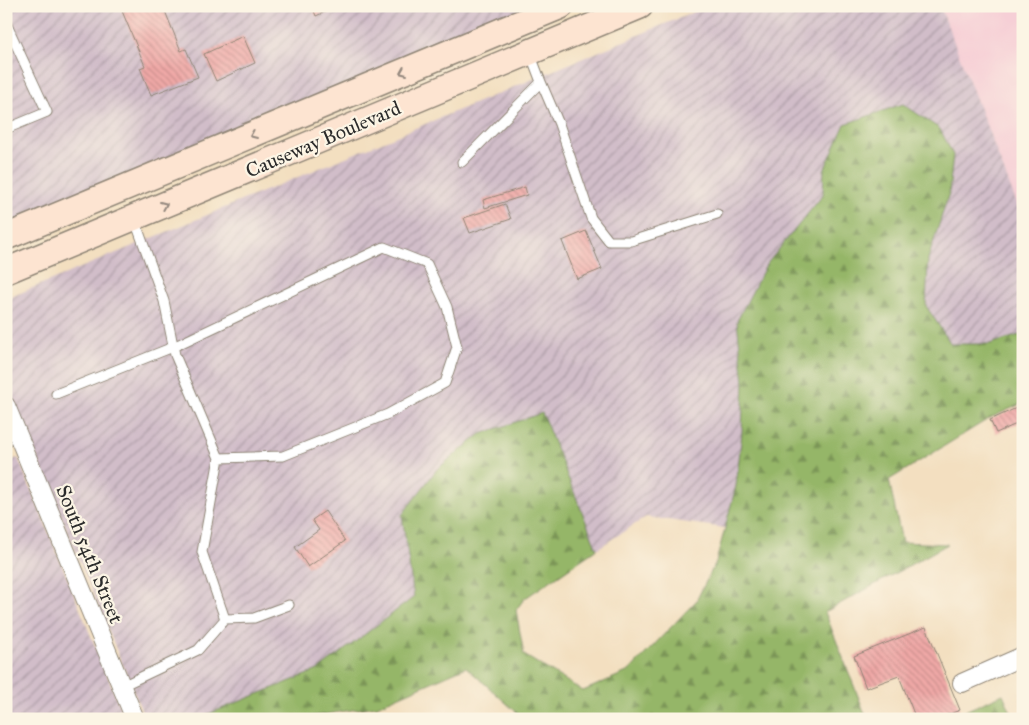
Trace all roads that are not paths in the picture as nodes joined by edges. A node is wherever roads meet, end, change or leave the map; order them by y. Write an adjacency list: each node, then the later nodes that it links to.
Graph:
1 (561, 6): 10 (main road, Causeway Boulevard, one-way to 10)
2 (601, 6): 7 (main road)
3 (640, 6): 5 (main road, Causeway Boulevard)
4 (6, 23): 8 (lane)
5 (530, 52): 6 (lane); 7 (main road, Causeway Boulevard)
6 (541, 82): 9 (lane); 11 (lane)
7 (402, 106): 12 (main road, Causeway Boulevard, one-way to 7)
8 (6, 129)
9 (462, 162)
10 (175, 167): 13 (main road, Causeway Boulevard); 14 (main road)
11 (717, 214)
12 (133, 218): 15 (main road, Causeway Boulevard); 16 (lane)
13 (6, 237)
14 (6, 255)
15 (6, 271)
16 (174, 347): 17 (lane); 19 (lane); 19 (lane)
17 (56, 394)
18 (6, 406): 24 (street, South 54th Street)
19 (219, 458): 21 (lane)
20 (289, 605): 21 (lane)
21 (226, 619): 24 (lane)
22 (1023, 656): 23 (street)
23 (962, 683)
24 (122, 686): 25 (street, South 54th Street)
25 (135, 719)

